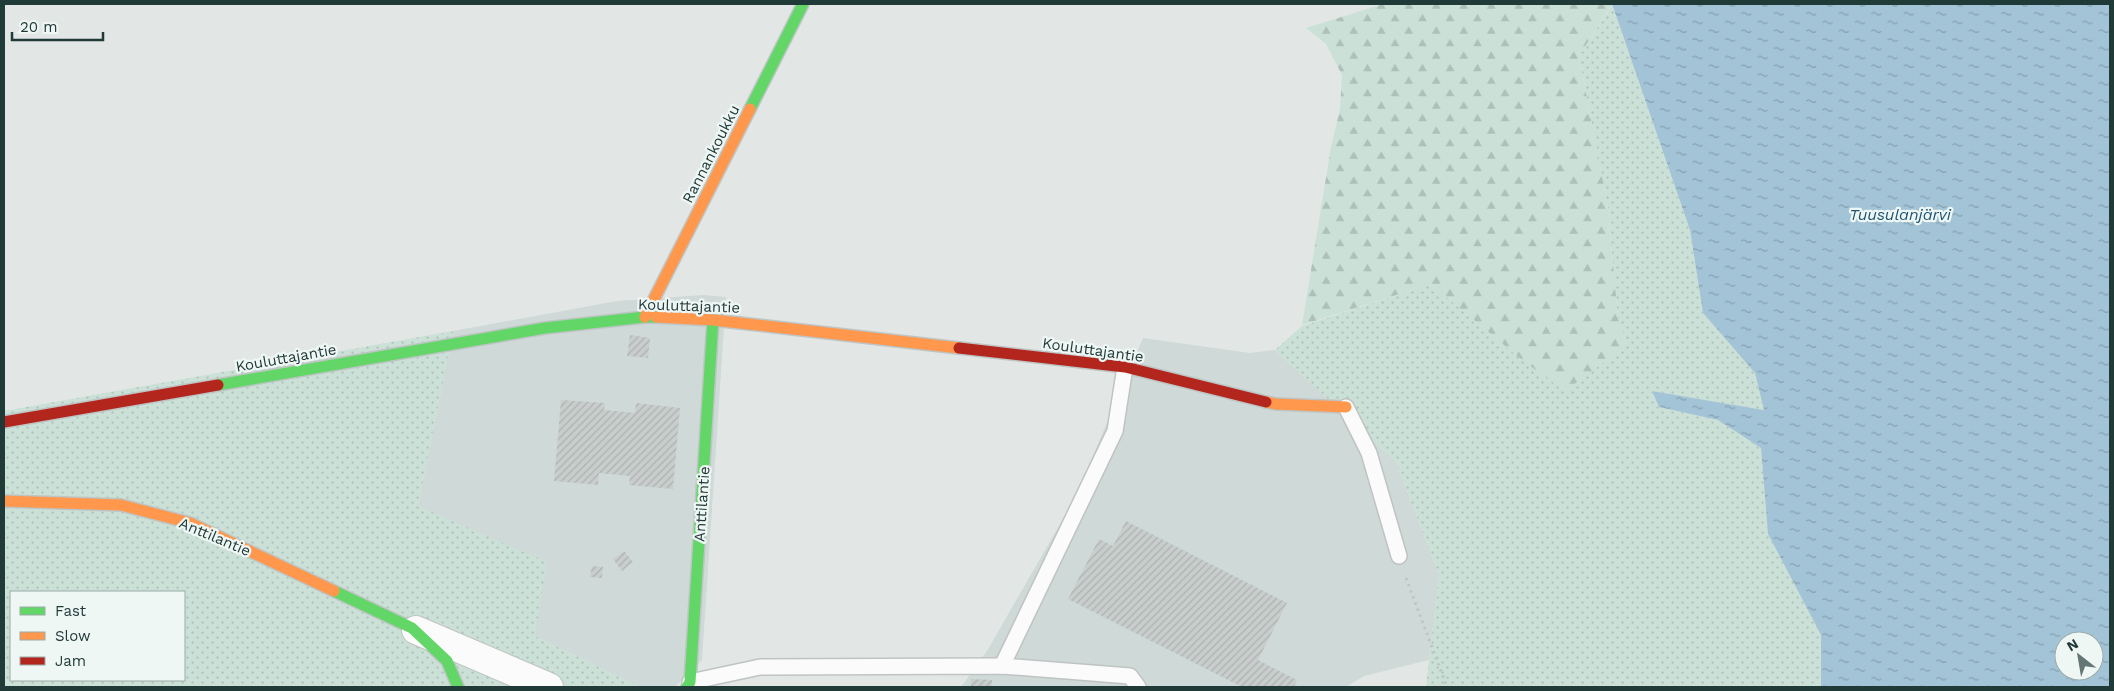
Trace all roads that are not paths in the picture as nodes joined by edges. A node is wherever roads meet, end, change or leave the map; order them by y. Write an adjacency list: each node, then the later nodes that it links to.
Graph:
1 (803, 4): 2 (street, Rannankoukku)
2 (645, 317): 3 (street, Kouluttajantie); 6 (street, Kouluttajantie)
3 (714, 320): 4 (street, Kouluttajantie); 11 (street, Anttilantie)
4 (1125, 367): 5 (street, Kouluttajantie); 10 (lane)
5 (1346, 407): 8 (lane)
6 (4, 422)
7 (4, 501): 9 (street, Anttilantie)
8 (1399, 556)
9 (412, 628): 12 (street, Anttilantie); 13 (street, Anttilantie)
10 (1002, 666): 11 (lane); 14 (lane)
11 (689, 685)
12 (458, 687)
13 (549, 687)
14 (1138, 687)

